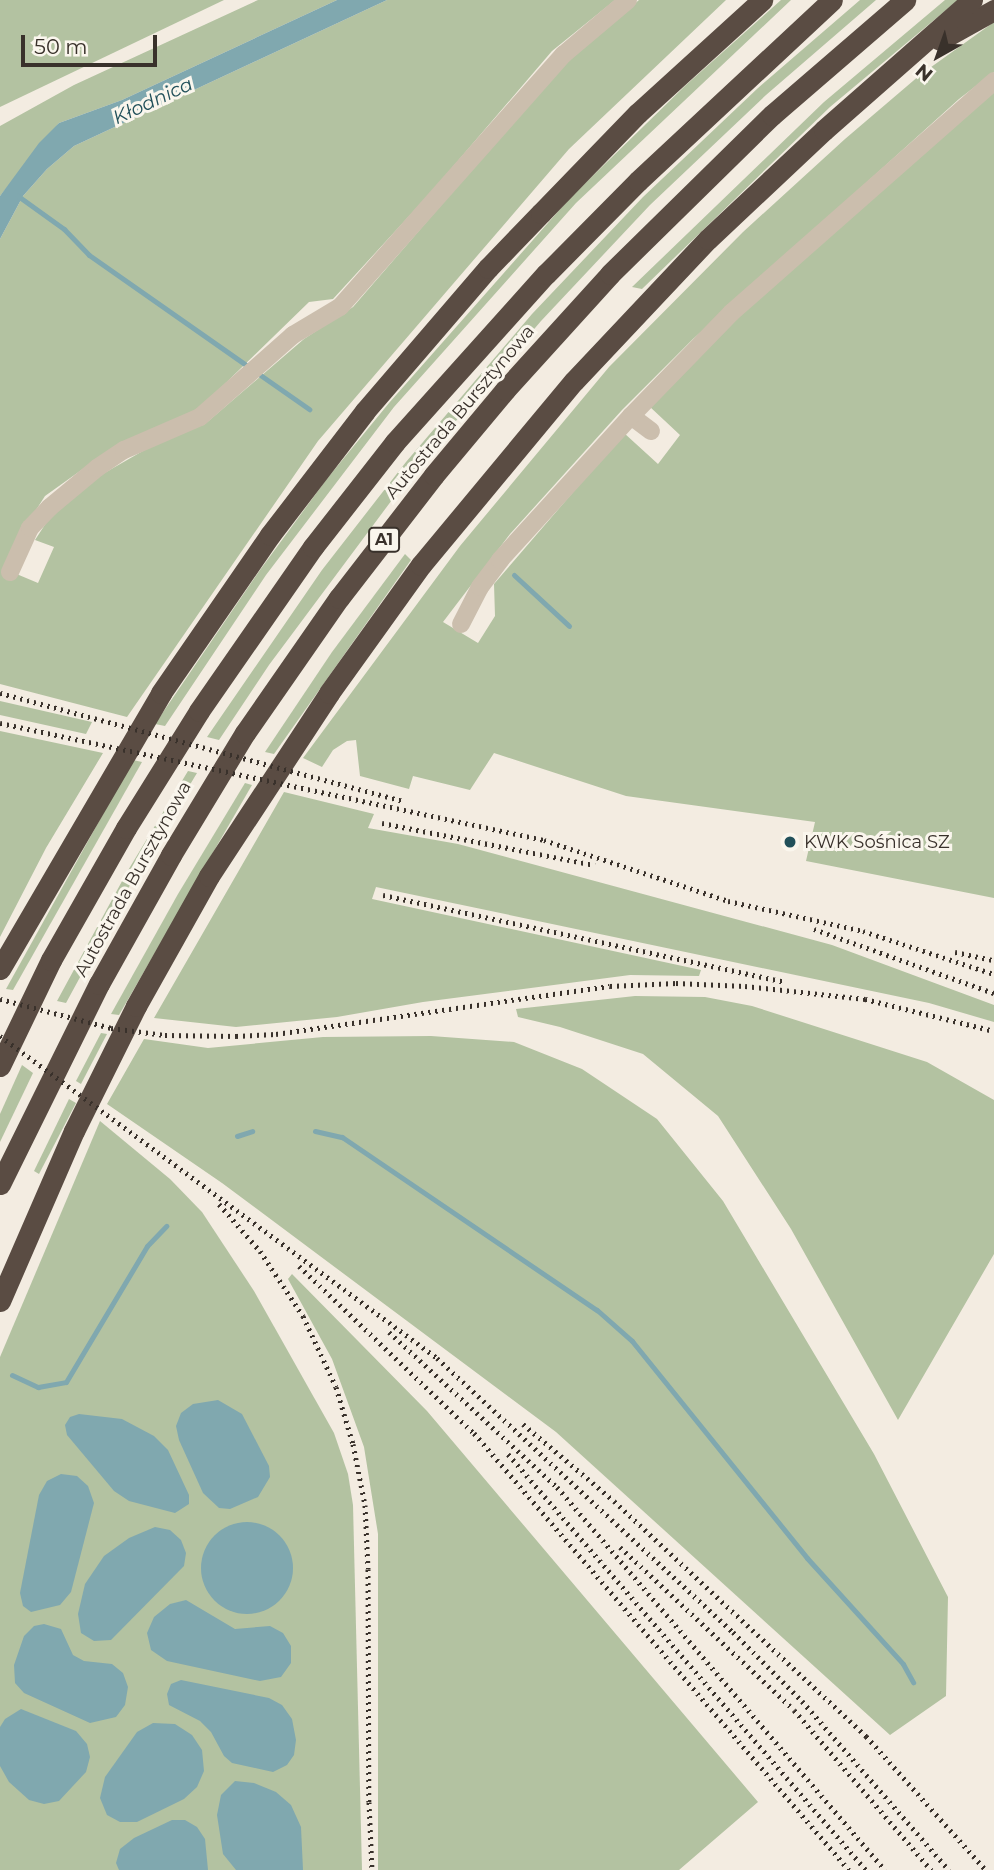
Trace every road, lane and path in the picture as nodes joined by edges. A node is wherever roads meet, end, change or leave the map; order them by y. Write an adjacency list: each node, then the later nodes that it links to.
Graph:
1 (628, 0): 11 (lane)
2 (832, 0): 14 (highway, Autostrada Bursztynowa)
3 (905, 0): 15 (highway, Autostrada Bursztynowa / A1)
4 (972, 0): 7 (highway)
5 (760, 2): 13 (highway)
6 (994, 10): 7 (highway)
7 (905, 59): 16 (highway)
8 (994, 81): 9 (lane)
9 (631, 416): 10 (lane); 12 (lane)
10 (651, 431)
11 (10, 572)
12 (461, 624)
13 (0, 969)
14 (0, 1066)
15 (0, 1184)
16 (0, 1301)

